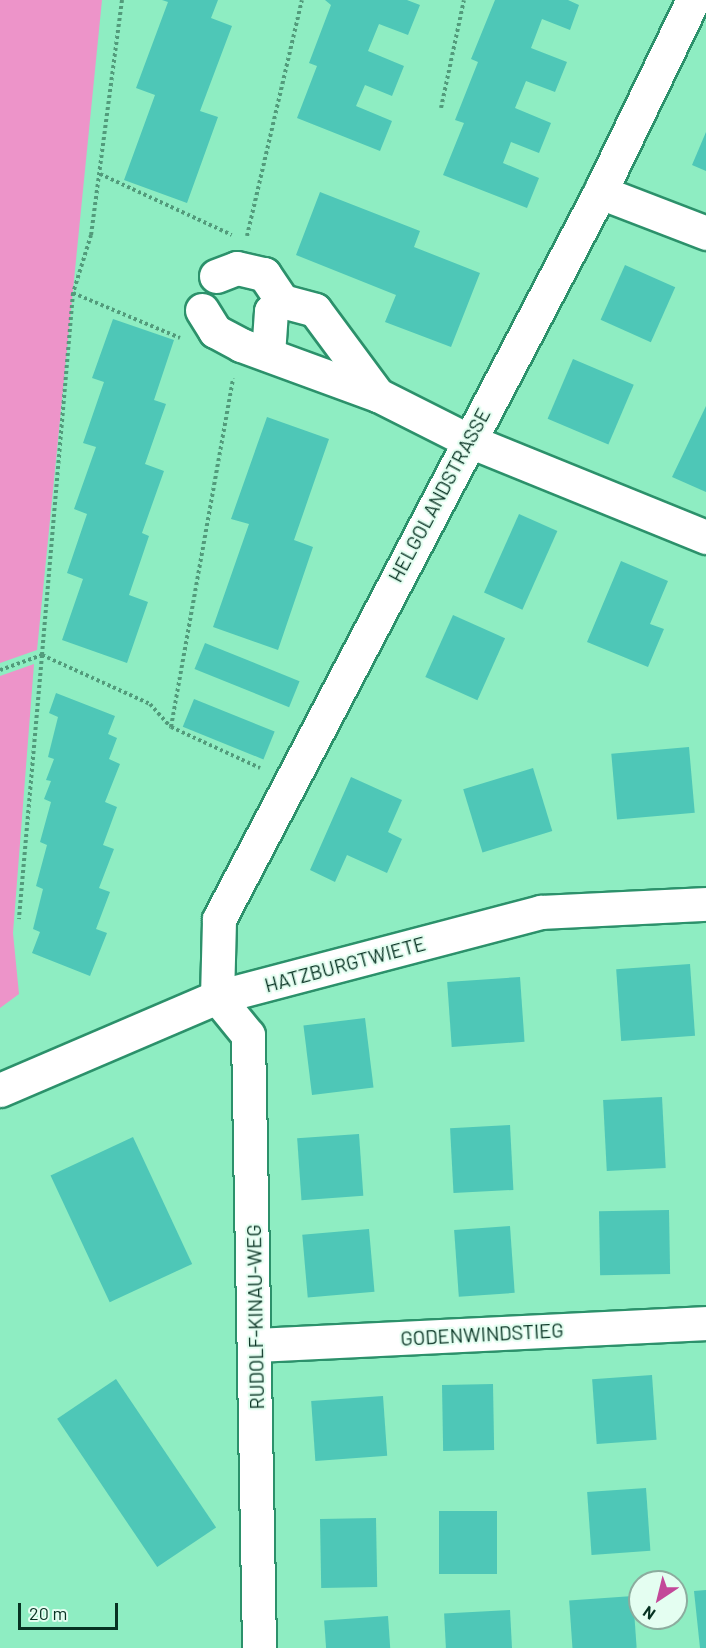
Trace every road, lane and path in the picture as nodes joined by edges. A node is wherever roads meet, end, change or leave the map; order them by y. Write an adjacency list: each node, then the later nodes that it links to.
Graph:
1 (122, 0): 6 (path)
2 (302, 0): 6 (path)
3 (464, 0): 5 (path)
4 (693, 0): 7 (street, HELGOLANDSTRASSE)
5 (441, 108)
6 (99, 174): 10 (path)
7 (600, 192): 8 (street); 16 (street, HELGOLANDSTRASSE)
8 (706, 232)
9 (216, 276): 11 (street)
10 (73, 293): 13 (path); 18 (path)
11 (282, 301): 14 (street); 15 (street)
12 (202, 310): 14 (street)
13 (192, 343)
14 (255, 350): 15 (street); 20 (path)
15 (378, 395): 16 (street)
16 (467, 440): 17 (street); 21 (street, HELGOLANDSTRASSE)
17 (706, 537)
18 (42, 655): 19 (path); 20 (path); 23 (path)
19 (0, 670)
20 (171, 727): 21 (path)
21 (290, 782): 24 (street, HELGOLANDSTRASSE)
22 (706, 904): 24 (street, HATZBURGTWIETE)
23 (19, 919)
24 (217, 997): 25 (street, HATZBURGTWIETE); 27 (street, RUDOLF-KINAU-WEG)
25 (0, 1090)
26 (706, 1323): 27 (street, GODENWINDSTIEG)
27 (257, 1345): 28 (street, RUDOLF-KINAU-WEG)
28 (259, 1648)

